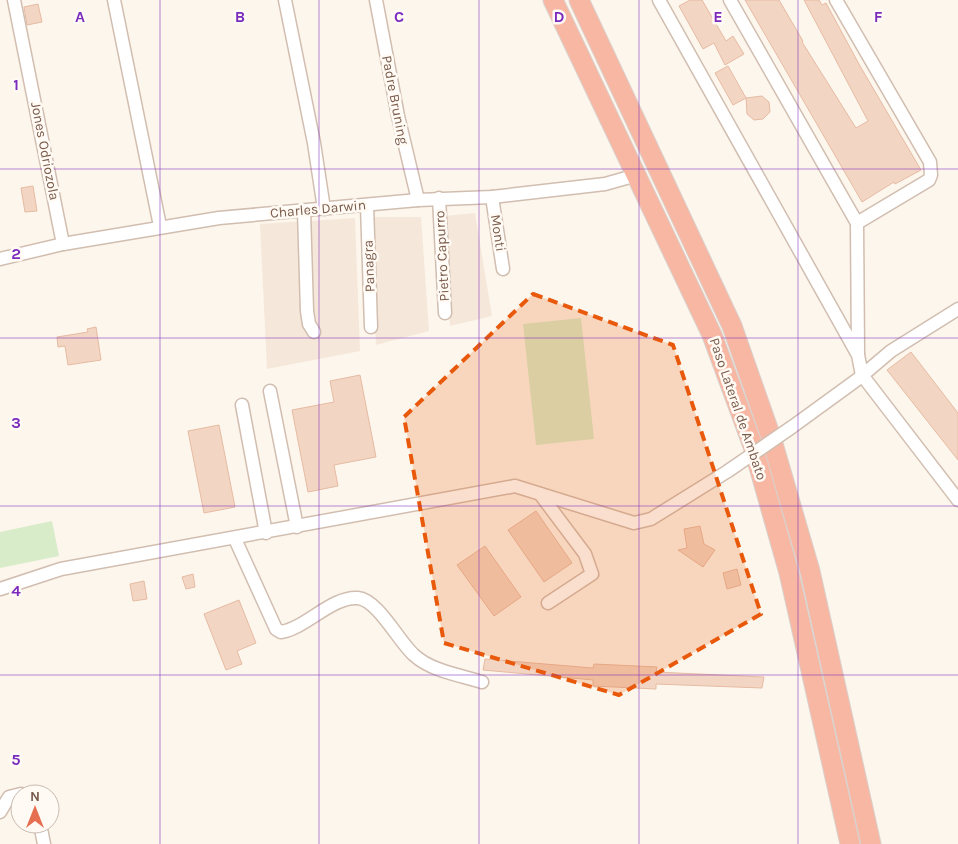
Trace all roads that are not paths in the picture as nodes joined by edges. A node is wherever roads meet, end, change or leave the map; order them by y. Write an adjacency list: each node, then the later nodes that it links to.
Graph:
1 (14, 0): 21 (street, Jones Odriozola)
2 (114, 0): 20 (street)
3 (285, 0): 17 (street)
4 (376, 0): 15 (street, Padre Bruning)
5 (553, 0): 11 (highway, Paso Lateral de Ambato)
6 (579, 0): 10 (highway, Paso Lateral de Ambato)
7 (659, 0): 28 (street)
8 (730, 0): 19 (street)
9 (836, 0): 19 (street)
10 (589, 20): 11 (highway); 43 (highway, Paso Lateral de Ambato)
11 (567, 30): 12 (highway, Paso Lateral de Ambato)
12 (637, 174): 13 (street, Charles Darwin); 42 (highway, Paso Lateral de Ambato)
13 (492, 197): 14 (street, Charles Darwin); 23 (street, Monti)
14 (439, 198): 15 (street, Charles Darwin); 25 (street, Pietro Capurro)
15 (418, 200): 16 (street, Charles Darwin)
16 (367, 206): 17 (street, Charles Darwin); 26 (street, Panagra)
17 (324, 209): 18 (street, Charles Darwin)
18 (304, 211): 20 (street, Charles Darwin); 27 (street)
19 (856, 223): 28 (street)
20 (160, 226): 21 (street, Charles Darwin)
21 (63, 244): 22 (street, Charles Darwin)
22 (0, 259)
23 (503, 269)
24 (958, 310): 29 (street)
25 (445, 313)
26 (371, 327)
27 (314, 332)
28 (858, 355): 29 (street)
29 (862, 376): 32 (street, bridge); 33 (street)
30 (270, 391): 34 (street)
31 (242, 405): 35 (street)
32 (540, 494): 34 (street); 38 (street)
33 (958, 500)
34 (297, 527): 35 (street)
35 (266, 533): 36 (street)
36 (235, 539): 37 (street); 39 (street)
37 (0, 589)
38 (548, 603)
39 (482, 682)
40 (10, 797): 41 (street)
41 (0, 812)
42 (850, 844)
43 (871, 844)

